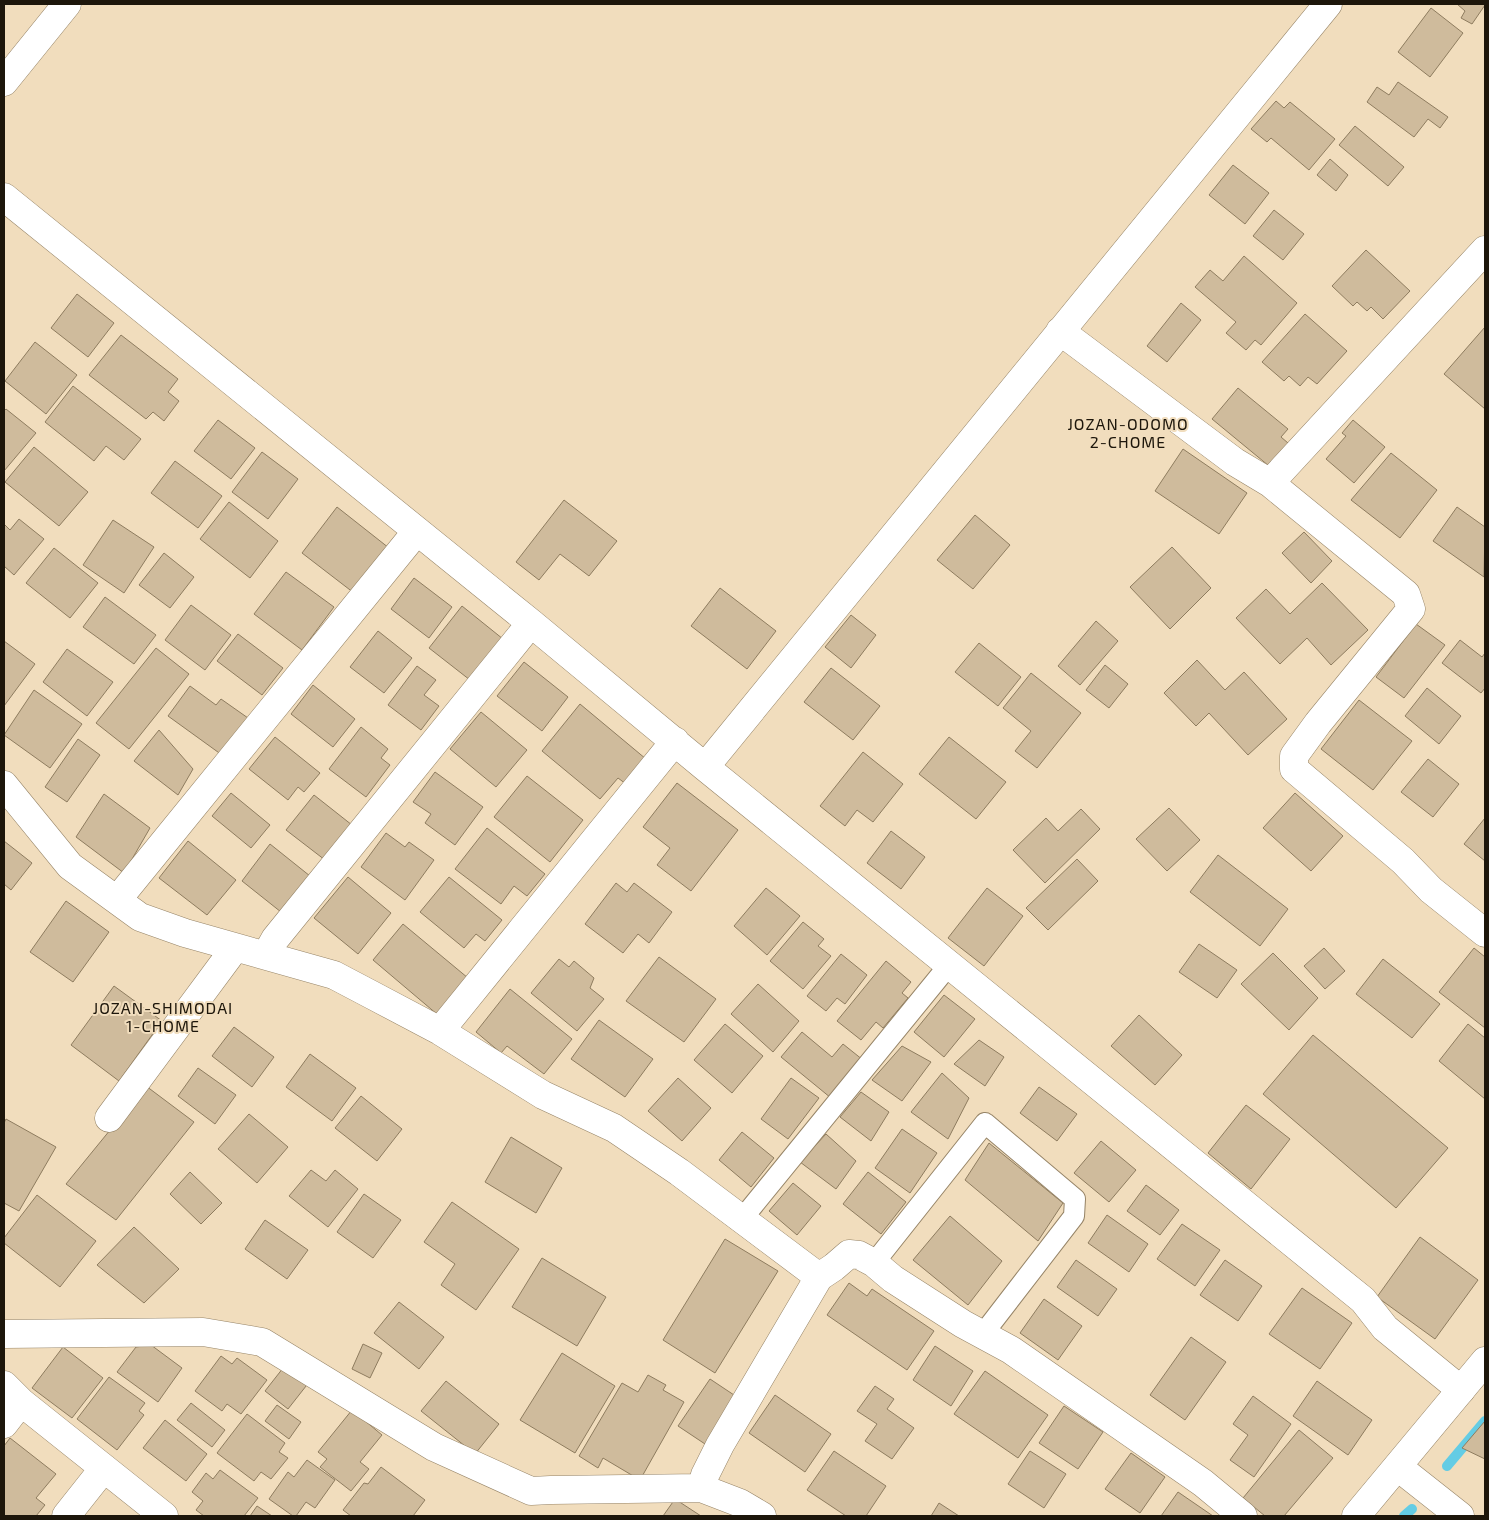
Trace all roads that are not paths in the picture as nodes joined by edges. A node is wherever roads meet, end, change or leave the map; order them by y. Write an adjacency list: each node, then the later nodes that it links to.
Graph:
1 (67, 4): 3 (street)
2 (1328, 4): 6 (street)
3 (4, 82)
4 (4, 197): 8 (street)
5 (1485, 250): 7 (street)
6 (1060, 331): 7 (street); 11 (street)
7 (1270, 483): 14 (street)
8 (417, 530): 9 (street); 13 (street)
9 (531, 623): 10 (street); 16 (street)
10 (675, 741): 11 (street); 18 (street)
11 (705, 767): 17 (street)
12 (4, 785): 13 (street)
13 (116, 900): 15 (street)
14 (1485, 933)
15 (235, 948): 16 (street); 19 (street)
16 (266, 955): 18 (street)
17 (949, 965): 20 (lane); 26 (street)
18 (440, 1032): 20 (street)
19 (109, 1118)
20 (742, 1219): 22 (street)
21 (874, 1263): 22 (street); 24 (street); 24 (lane)
22 (819, 1277): 31 (street)
23 (4, 1334): 31 (street)
24 (983, 1334): 35 (street)
25 (1485, 1361): 26 (street)
26 (1461, 1390): 29 (street)
27 (13, 1394): 28 (street); 30 (street)
28 (4, 1424)
29 (1398, 1467): 36 (street); 37 (street)
30 (104, 1468): 32 (street); 33 (street)
31 (701, 1488): 34 (street)
32 (66, 1516)
33 (164, 1516)
34 (760, 1516)
35 (1243, 1516)
36 (1356, 1516)
37 (1460, 1516)

